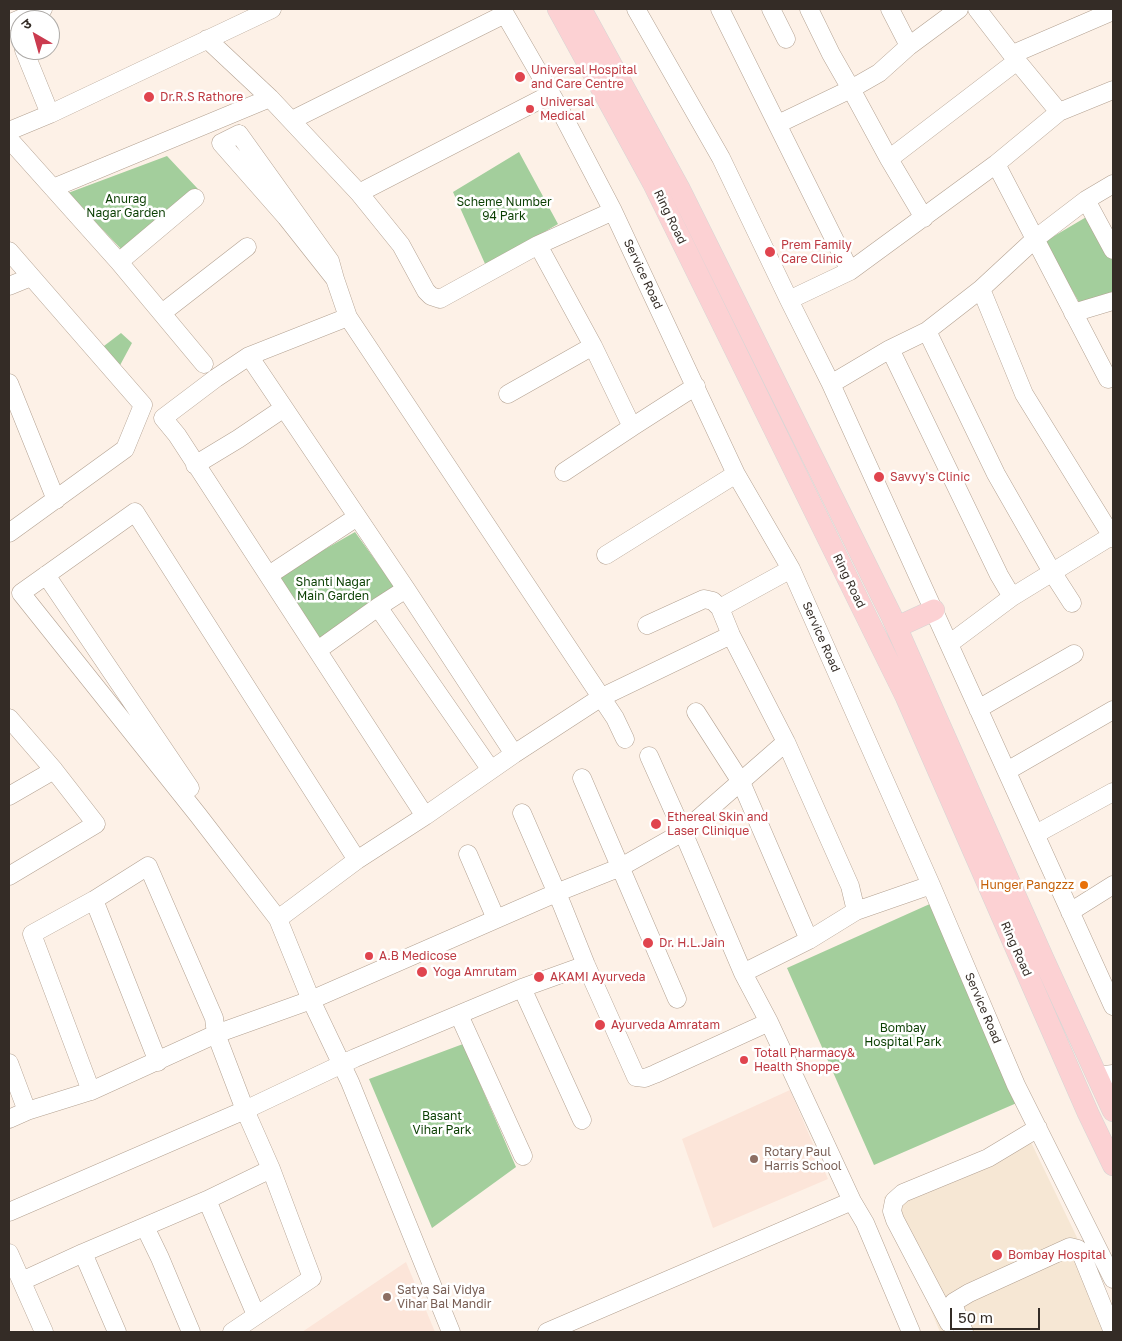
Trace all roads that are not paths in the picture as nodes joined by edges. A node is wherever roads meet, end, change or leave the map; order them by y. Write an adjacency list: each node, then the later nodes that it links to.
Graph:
1 (272, 9): 13 (street)
2 (558, 9): 146 (main road, Ring Road)
3 (581, 9): 84 (main road, Ring Road)
4 (636, 9): 48 (street)
5 (720, 9): 25 (street)
6 (770, 9): 14 (street)
7 (808, 9): 18 (street)
8 (890, 9): 15 (street)
9 (959, 9): 15 (street)
10 (977, 9): 16 (street)
11 (1113, 11): 16 (street)
12 (504, 12): 20 (street, Service Road); 24 (street)
13 (207, 39): 21 (street); 23 (street)
14 (786, 39)
15 (908, 46): 18 (street)
16 (1015, 58): 22 (street); 28 (street)
17 (28, 60): 23 (street)
18 (851, 89): 25 (street); 28 (street)
19 (1113, 90): 22 (street)
20 (551, 94): 32 (street); 35 (street, Service Road)
21 (270, 98): 24 (street); 31 (street)
22 (1059, 112): 29 (street)
23 (50, 114): 26 (street)
24 (292, 120): 32 (street)
25 (778, 124): 43 (street)
26 (9, 131)
27 (9, 139): 31 (street)
28 (889, 158): 36 (street)
29 (996, 164): 36 (street); 37 (street)
30 (1113, 184): 34 (street)
31 (53, 188): 42 (street)
32 (359, 193): 38 (street)
33 (195, 198): 42 (street)
34 (1086, 200): 37 (street); 40 (street)
35 (612, 211): 38 (street); 61 (street, Service Road)
36 (924, 218): 43 (street)
37 (1035, 239): 47 (street); 50 (street)
38 (538, 244): 54 (street)
39 (247, 247): 51 (street)
40 (1113, 250)
41 (9, 251): 44 (street)
42 (119, 262): 51 (street)
43 (850, 271): 48 (street)
44 (31, 277): 46 (street); 68 (street)
45 (335, 279): 45 (street); 52 (street)
46 (9, 286)
47 (980, 290): 53 (street); 71 (street)
48 (789, 300): 60 (street)
49 (1113, 301): 50 (street)
50 (1073, 312): 58 (street)
51 (162, 313): 57 (street)
52 (348, 317): 56 (street); 89 (street)
53 (927, 331): 55 (street); 74 (street)
54 (594, 346): 62 (street); 64 (street)
55 (890, 349): 60 (street); 78 (street)
56 (249, 356): 63 (street); 65 (street)
57 (204, 364)
58 (1108, 380)
59 (9, 383): 68 (street)
60 (831, 384): 82 (street)
61 (696, 386): 64 (street); 67 (street, Service Road)
62 (508, 394)
63 (284, 408): 65 (street); 69 (street)
64 (632, 426): 66 (street)
65 (195, 465): 76 (street)
66 (564, 472)
67 (736, 474): 72 (street); 73 (street, Service Road)
68 (56, 500): 70 (street)
69 (357, 516): 76 (street); 77 (street)
70 (9, 533)
71 (1113, 536): 74 (street)
72 (606, 555)
73 (791, 569): 81 (street); 117 (street, Service Road)
74 (1052, 572): 78 (street); 79 (street)
75 (46, 575): 90 (street); 94 (street); 113 (street)
76 (269, 575): 87 (street)
77 (406, 589): 80 (street); 98 (street)
78 (1012, 597): 86 (street)
79 (1072, 602)
80 (378, 607): 87 (street); 101 (street)
81 (720, 608): 83 (street); 85 (street)
82 (934, 610): 84 (main road); 86 (street)
83 (647, 625)
84 (897, 627): 137 (main road, Ring Road)
85 (731, 635): 89 (street); 97 (street)
86 (949, 644): 91 (street)
87 (318, 650): 109 (street)
88 (1074, 654): 91 (street)
89 (600, 698): 96 (street); 98 (street)
90 (106, 700): 94 (street); 108 (street)
91 (978, 710): 102 (street)
92 (1113, 710): 102 (street)
93 (696, 712): 104 (street)
94 (139, 713): 108 (street)
95 (9, 718): 100 (street)
96 (626, 739)
97 (786, 742): 104 (street); 120 (street)
98 (514, 754): 101 (street)
99 (649, 756): 110 (street)
100 (54, 770): 106 (street); 115 (street)
101 (491, 770): 109 (street)
102 (1007, 771): 111 (street)
103 (582, 778): 114 (street)
104 (741, 782): 110 (street); 124 (street)
105 (1113, 792): 111 (street)
106 (9, 796)
107 (522, 813): 118 (street)
108 (198, 815): 122 (street)
109 (425, 816): 113 (street)
110 (683, 832): 114 (street); 126 (street)
111 (1036, 834): 121 (street)
112 (468, 854): 123 (street)
113 (357, 860): 122 (street)
114 (621, 867): 118 (street); 128 (street)
115 (9, 876)
116 (1113, 884): 121 (street)
117 (931, 885): 120 (street); 144 (street, Service Road)
118 (556, 893): 123 (street); 125 (street)
119 (94, 900): 133 (street); 134 (street); 138 (street)
120 (856, 911): 124 (street)
121 (1070, 912): 130 (street)
122 (278, 919): 129 (street)
123 (496, 919): 129 (street)
124 (809, 940): 126 (street)
125 (586, 965): 127 (street); 132 (street)
126 (743, 973): 132 (street)
127 (522, 988): 131 (street); 143 (street)
128 (677, 999)
129 (311, 1000): 133 (street); 136 (street)
130 (1113, 1006)
131 (459, 1015): 136 (street); 145 (street)
132 (769, 1022): 149 (street)
133 (216, 1034): 134 (street); 139 (street)
134 (158, 1062): 138 (street)
135 (9, 1063): 140 (street)
136 (341, 1065): 139 (street); 162 (street)
137 (1105, 1075): 141 (main road, Ring Road)
138 (91, 1091): 140 (street)
139 (245, 1110): 147 (street); 150 (street)
140 (27, 1111): 142 (street)
141 (1113, 1111)
142 (9, 1119)
143 (582, 1120)
144 (1038, 1128): 154 (street, Service Road); 157 (street)
145 (523, 1156)
146 (1113, 1165)
147 (270, 1169): 148 (street); 156 (street)
148 (207, 1200): 151 (street); 156 (street)
149 (852, 1201): 163 (street); 164 (street)
150 (9, 1212)
151 (145, 1227): 153 (street); 160 (street)
152 (9, 1253): 155 (street)
153 (83, 1253): 155 (street); 159 (street)
154 (1113, 1279)
155 (22, 1281): 158 (street)
156 (256, 1316): 161 (street)
157 (949, 1323)
158 (44, 1332)
159 (117, 1332)
160 (191, 1332)
161 (232, 1332)
162 (451, 1332)
163 (547, 1332)
164 (911, 1332)
165 (964, 1332): 166 (street)
166 (1113, 1332)

